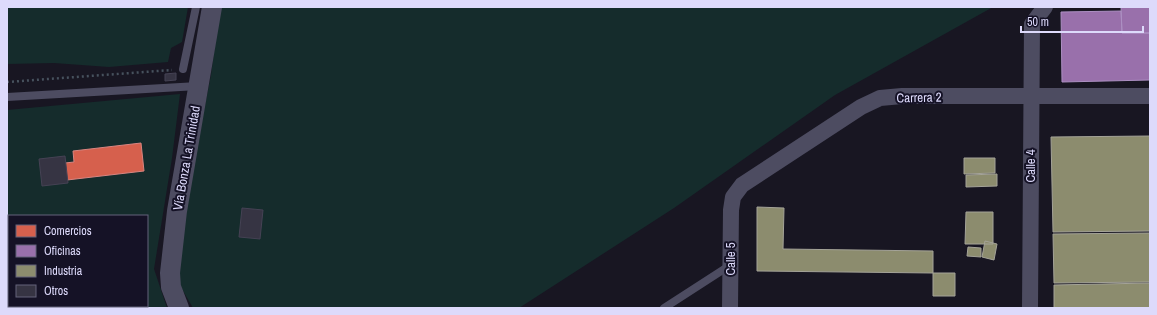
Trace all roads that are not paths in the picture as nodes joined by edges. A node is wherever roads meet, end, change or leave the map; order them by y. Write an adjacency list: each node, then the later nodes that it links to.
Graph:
1 (196, 7): 4 (lane)
2 (212, 7): 5 (street, Vía Bonza La Trinidad)
3 (1045, 7): 6 (street, Calle 4)
4 (183, 69)
5 (199, 86): 8 (lane); 11 (street, Vía Bonza La Trinidad)
6 (1030, 95): 7 (street, Carrera 2); 9 (street, Carrera 2); 14 (street, Calle 4)
7 (1150, 96)
8 (7, 97)
9 (731, 210): 10 (street, Calle 5)
10 (730, 266): 12 (lane); 13 (street, Calle 5)
11 (179, 308)
12 (664, 308)
13 (730, 308)
14 (1030, 308)

